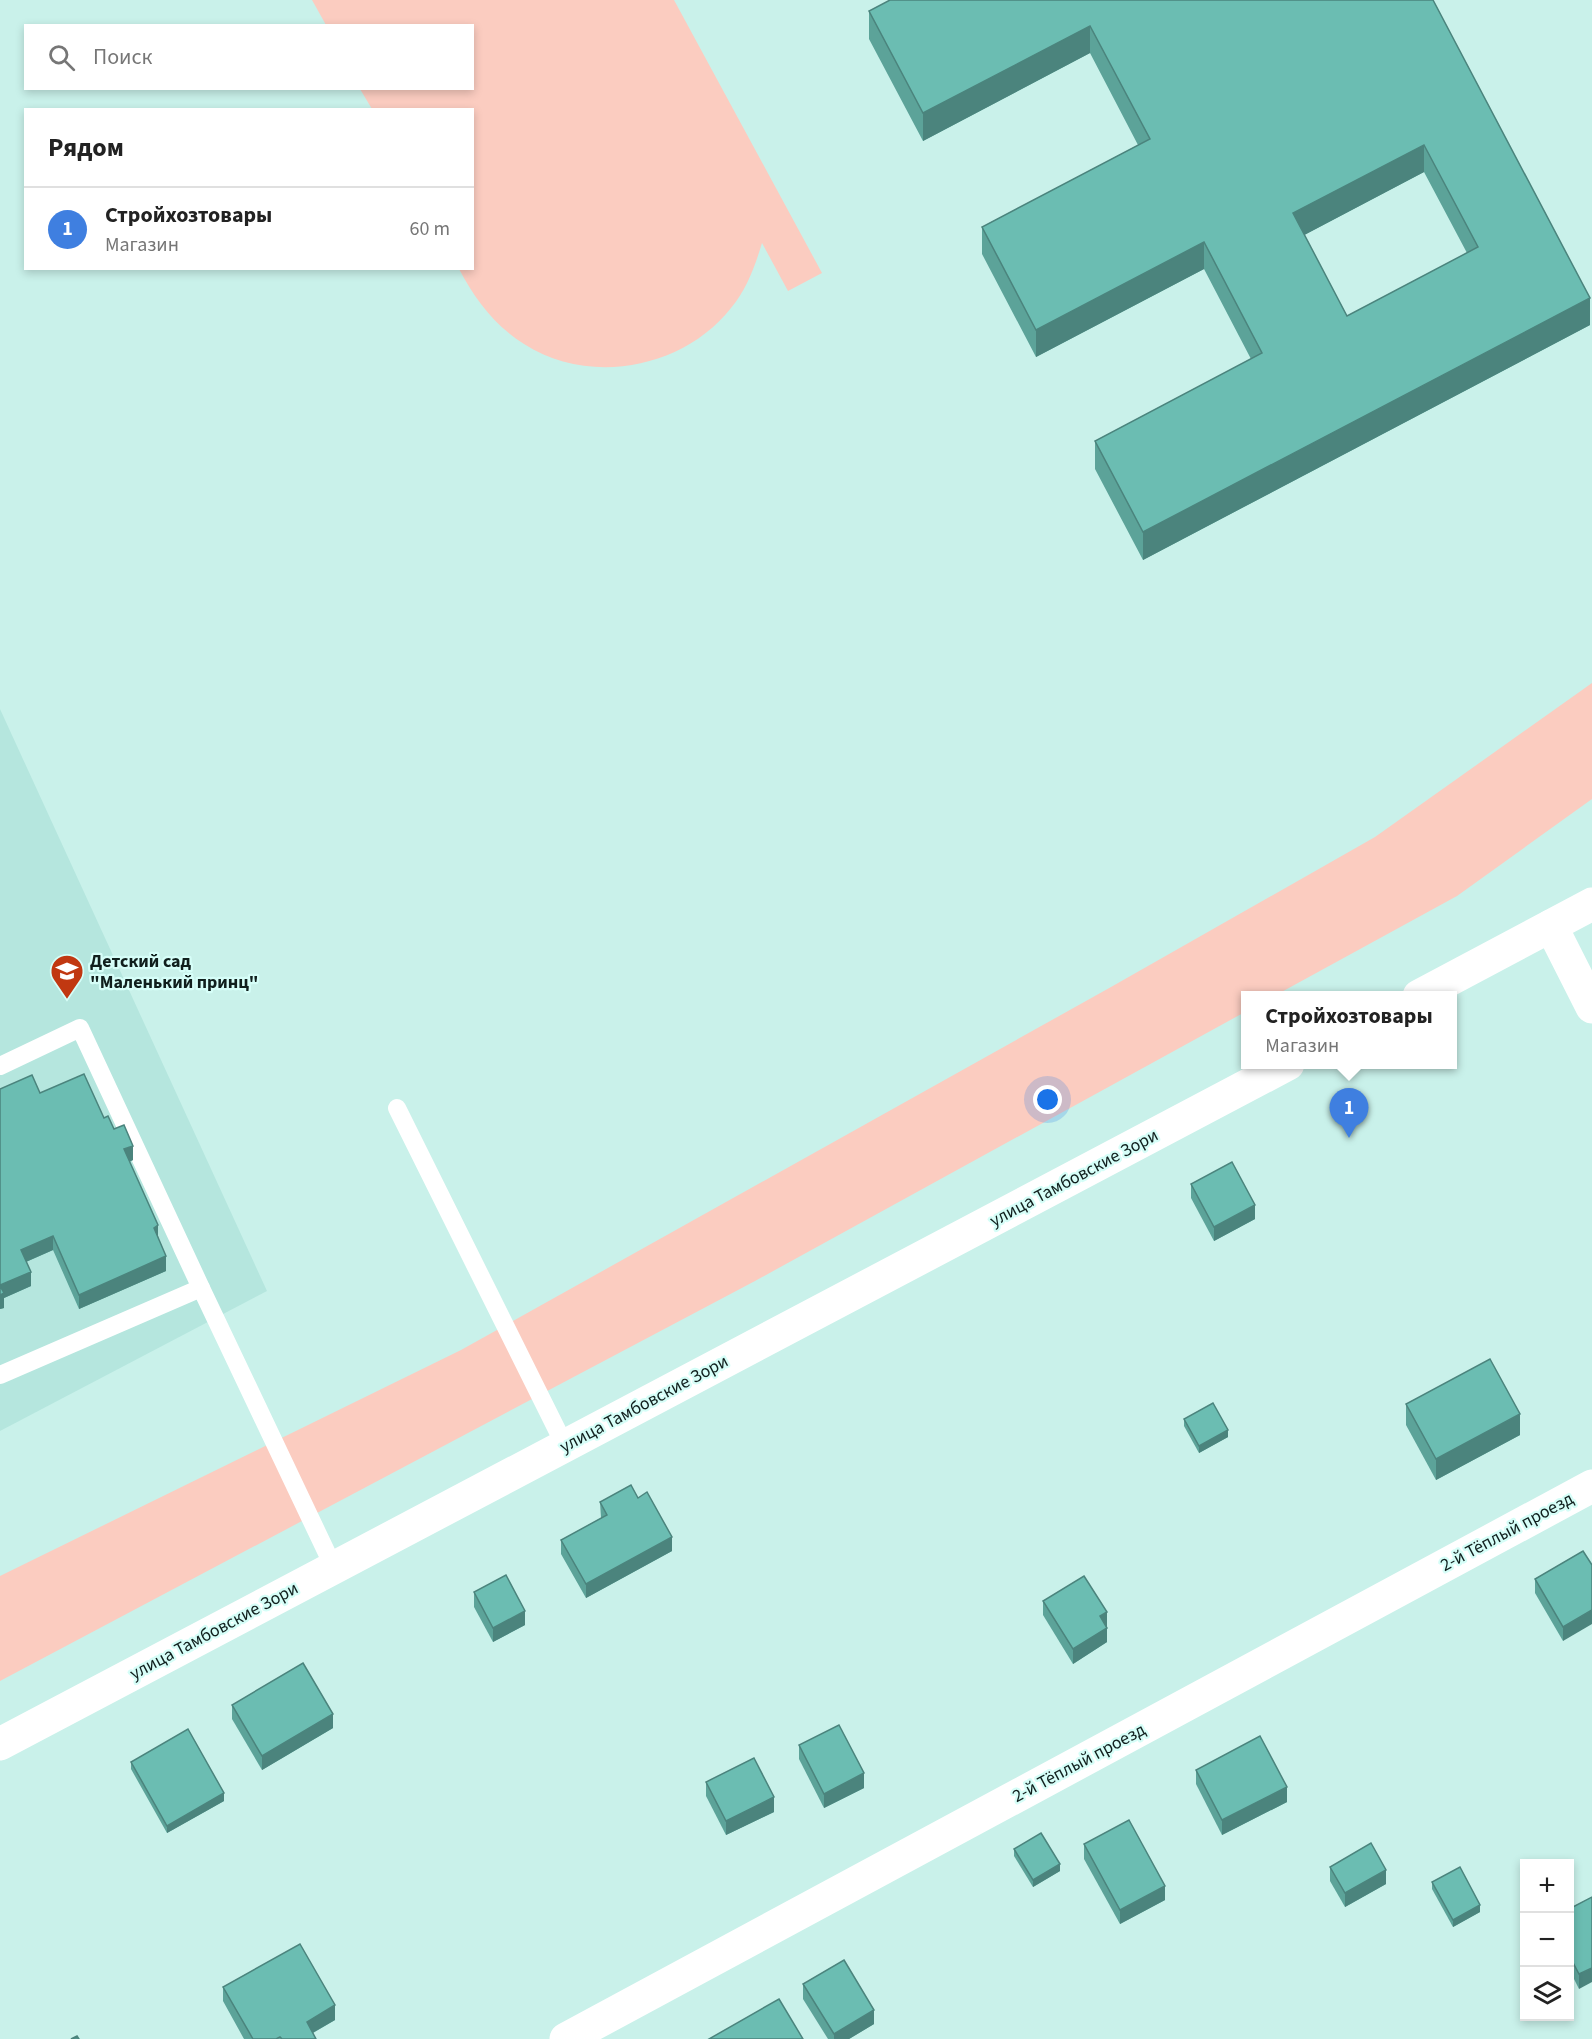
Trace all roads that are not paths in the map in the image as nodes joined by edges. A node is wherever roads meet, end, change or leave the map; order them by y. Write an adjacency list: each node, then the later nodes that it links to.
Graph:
1 (1592, 904): 2 (street)
2 (1551, 926): 3 (street); 4 (street)
3 (1428, 991)
4 (1592, 1007)
5 (0, 1066): 8 (lane)
6 (1280, 1069): 10 (street, улица Тамбовские Зори)
7 (397, 1108): 10 (lane)
8 (201, 1288): 9 (lane); 12 (lane)
9 (0, 1375)
10 (565, 1446): 12 (street, улица Тамбовские Зори)
11 (1592, 1486): 14 (street, 2-й Тёплый проезд)
12 (334, 1568): 13 (street, улица Тамбовские Зори)
13 (0, 1744)
14 (566, 2039)

